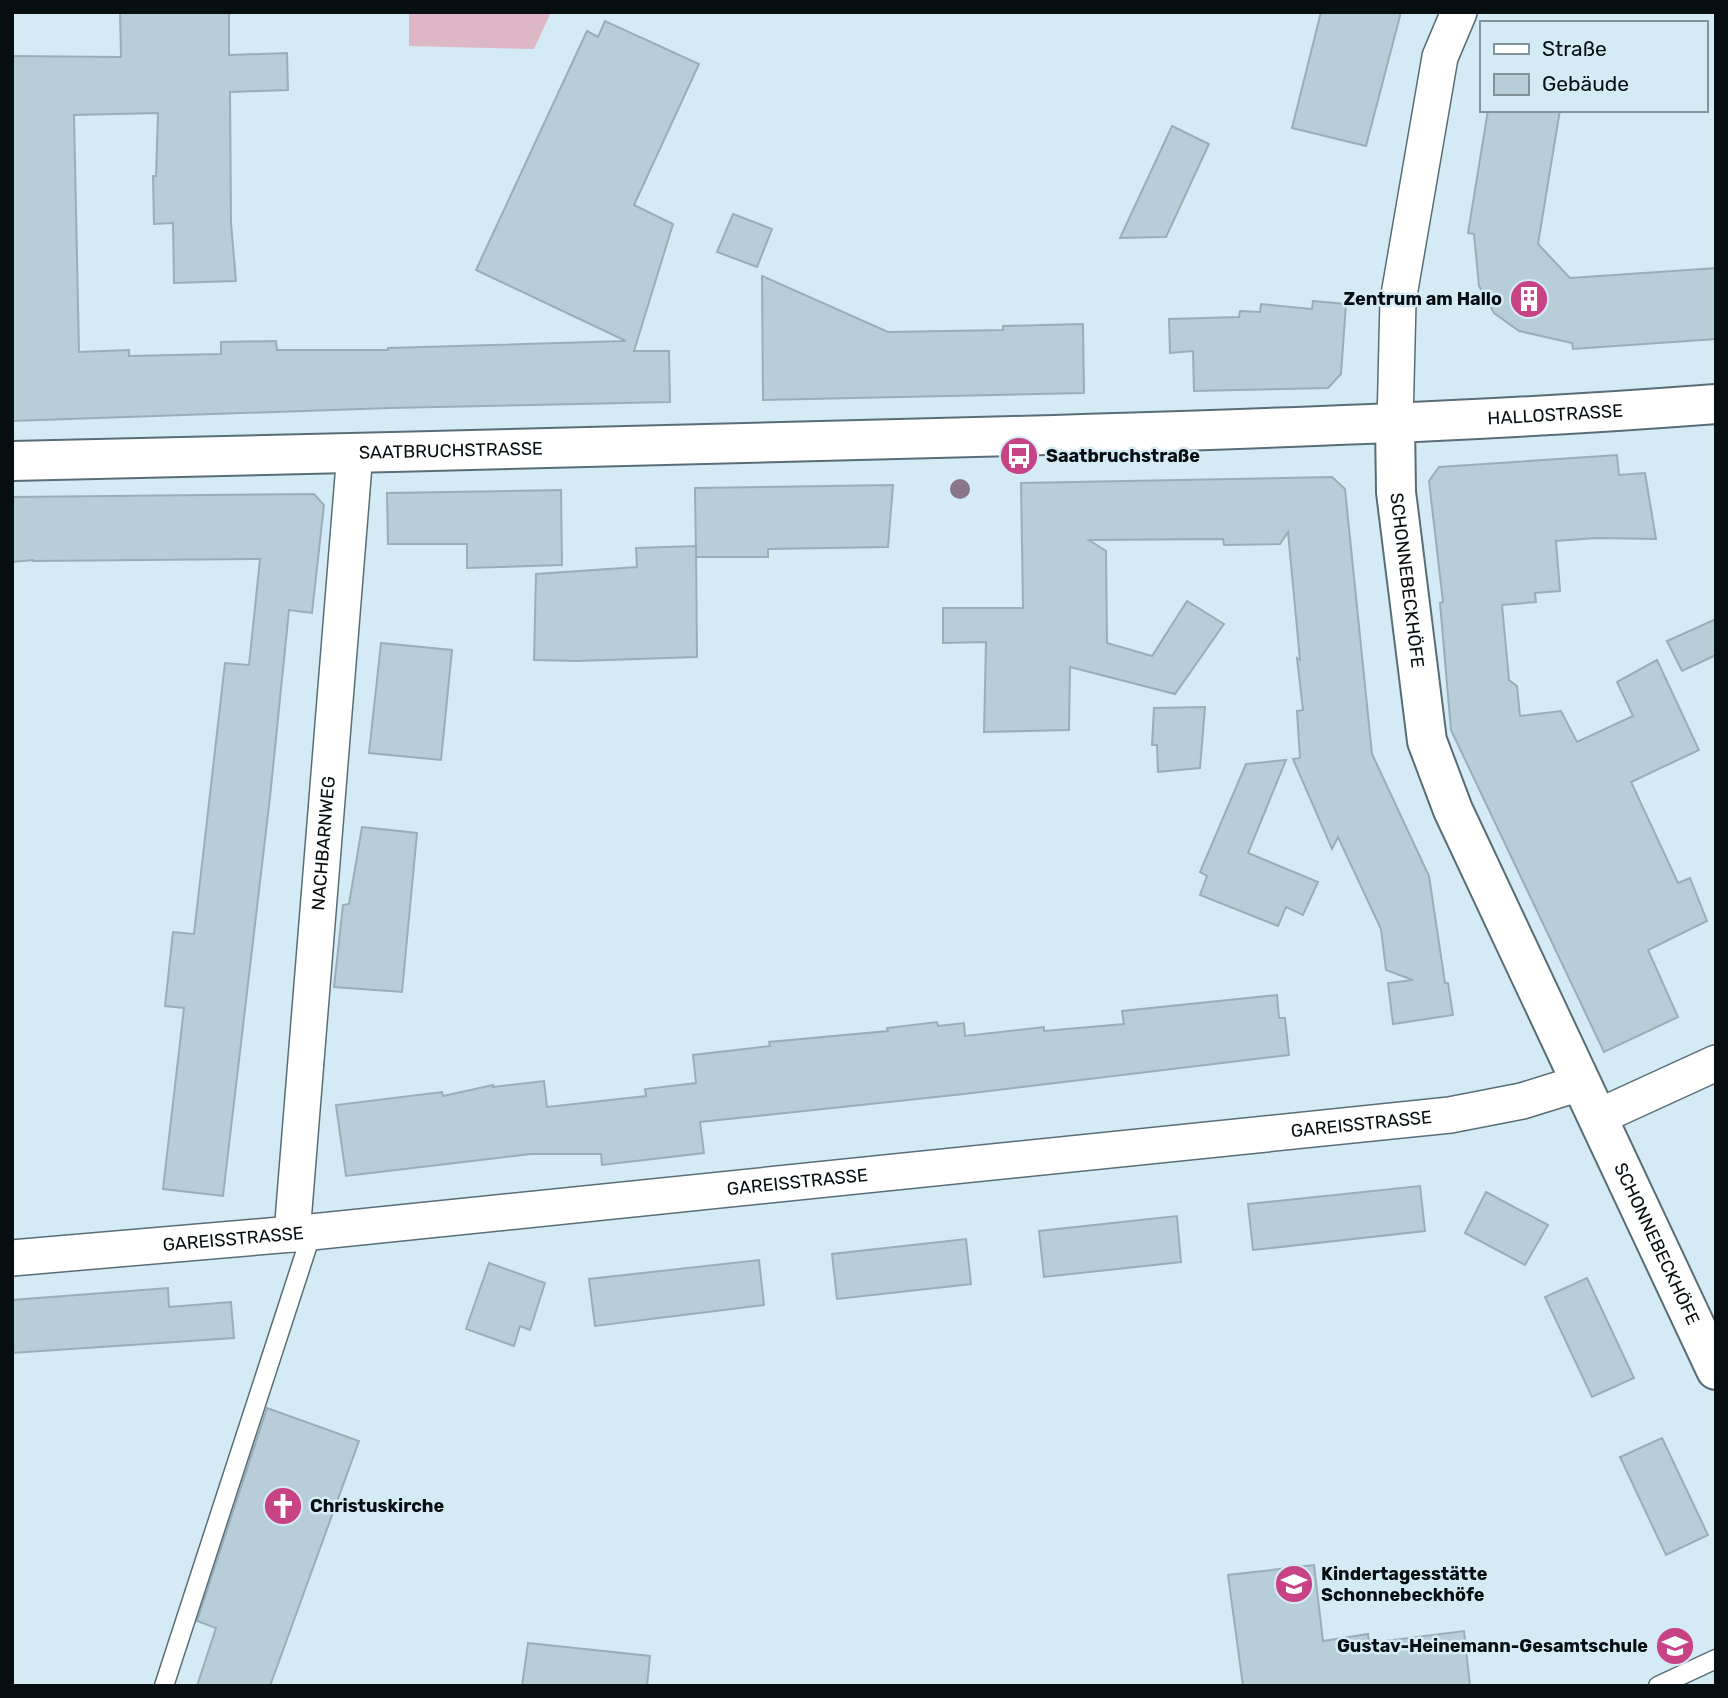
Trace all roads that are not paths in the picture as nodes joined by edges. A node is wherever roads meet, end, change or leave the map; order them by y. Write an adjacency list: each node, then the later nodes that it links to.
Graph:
1 (1459, 12): 3 (street, SCHONNEBECKHÖFE)
2 (1716, 404): 3 (main road, HALLOSTRASSE)
3 (1395, 423): 4 (main road, SAATBRUCHSTRASSE); 7 (main road, SCHONNEBECKHÖFE)
4 (355, 452): 5 (main road, SAATBRUCHSTRASSE); 9 (street, NACHBARNWEG)
5 (12, 461)
6 (1716, 1063): 8 (street)
7 (1580, 1083): 8 (main road, SCHONNEBECKHÖFE); 9 (street, GAREISSTRASSE)
8 (1598, 1117): 11 (main road, SCHONNEBECKHÖFE)
9 (302, 1233): 10 (street, GAREISSTRASSE); 13 (lane)
10 (12, 1258)
11 (1716, 1370)
12 (1716, 1659): 14 (lane)
13 (164, 1686)
14 (1658, 1686)

